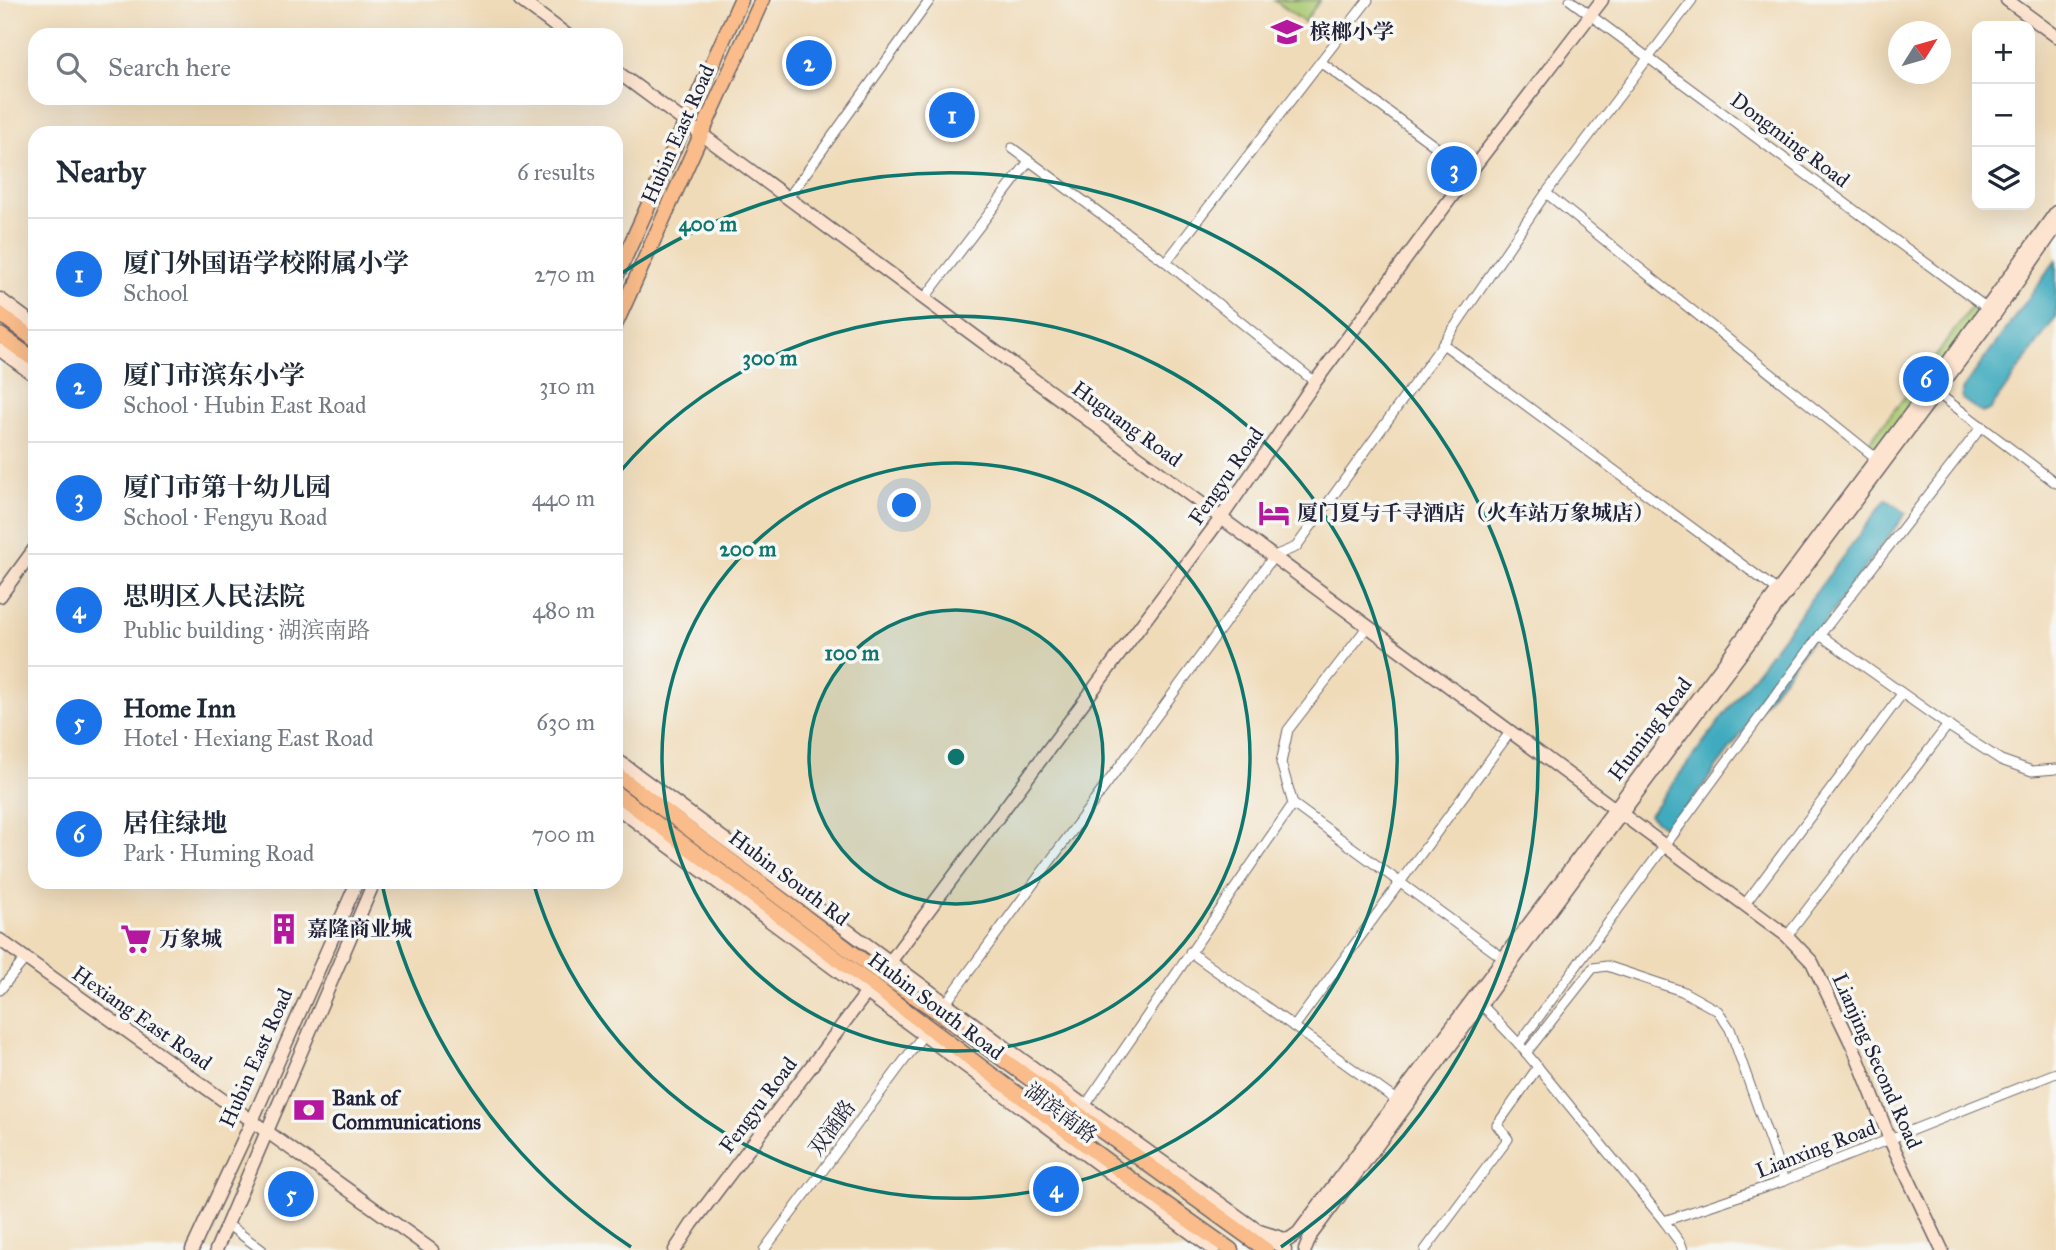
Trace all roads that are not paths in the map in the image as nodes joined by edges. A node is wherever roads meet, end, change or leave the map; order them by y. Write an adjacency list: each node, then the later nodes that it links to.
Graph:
1 (520, 0): 11 (street)
2 (741, 0): 16 (main road, Hubin East Road)
3 (762, 0): 17 (main road, Hubin East Road)
4 (930, 0): 22 (street)
5 (1368, 0): 14 (street)
6 (1570, 0): 10 (street, Dongming Road)
7 (1602, 0): 10 (street, Fengyu Road)
8 (1692, 0): 13 (street)
9 (2007, 0): 12 (street)
10 (1591, 15): 13 (street, Dongming Road); 20 (street, Fengyu Road)
11 (558, 28)
12 (2056, 36)
13 (1648, 57): 21 (street); 30 (street, Dongming Road)
14 (1321, 62): 20 (street); 26 (street)
15 (623, 76): 16 (street, Huguang Road)
16 (685, 122): 17 (street, Huguang Road); 25 (main road, Hubin East Road)
17 (701, 134): 22 (street, Huguang Road); 29 (main road, Hubin East Road)
18 (1012, 148): 19 (street)
19 (1030, 162): 26 (street); 28 (street)
20 (1470, 172): 39 (street, Fengyu Road)
21 (1546, 193): 35 (street); 42 (street)
22 (788, 198): 28 (street, Huguang Road)
23 (2056, 212): 30 (street, Huming Road)
24 (2056, 227): 30 (street, Huming Road)
25 (623, 261)
26 (1166, 262): 39 (street)
27 (0, 299): 32 (street)
28 (924, 299): 44 (street, Huguang Road)
29 (623, 307)
30 (1991, 311): 40 (street, Huming Road)
31 (0, 314): 34 (main road)
32 (28, 320)
33 (0, 335): 37 (main road)
34 (28, 335)
35 (1443, 344): 45 (street); 47 (street)
36 (0, 351): 38 (street)
37 (28, 355)
38 (28, 371)
39 (1315, 382): 44 (street, Fengyu Road)
40 (1933, 390): 41 (street); 42 (street, Huming Road); 59 (street, Huming Road)
41 (1982, 426): 43 (street); 50 (street)
42 (1876, 458): 47 (street, Huming Road)
43 (2056, 483)
44 (1221, 518): 45 (street, Huguang Road); 71 (street, Fengyu Road)
45 (1274, 556): 49 (street, Huguang Road); 74 (street)
46 (28, 558): 48 (street)
47 (1778, 591): 59 (street, Huming Road)
48 (0, 596)
49 (1368, 626): 53 (street, Huguang Road); 58 (street)
50 (1821, 635): 51 (street); 61 (street)
51 (1902, 694): 52 (street); 65 (street)
52 (1948, 725): 55 (street); 66 (street)
53 (1511, 731): 59 (street, Huguang Road); 62 (street)
54 (623, 765): 71 (street)
55 (2056, 769)
56 (623, 779): 71 (main road, Hubin South Rd)
57 (623, 798): 71 (main road, Hubin South Road)
58 (1293, 804): 62 (street); 68 (street)
59 (1618, 811): 61 (street, Lianjing Second Road); 70 (street, Huming Road); 73 (street, Huming Road)
60 (623, 812): 71 (street)
61 (1666, 846): 65 (street, Lianjing Second Road); 77 (street)
62 (1399, 883): 70 (street); 75 (street)
63 (354, 889): 83 (street, Hubin East Road)
64 (371, 889): 84 (street, Hubin East Road)
65 (1745, 904): 66 (street, Lianjing Second Road)
66 (1787, 936): 85 (street, Lianjing Second Road)
67 (0, 940): 69 (street, Hexiang East Road)
68 (1189, 952): 75 (street); 82 (street)
69 (25, 958): 72 (street); 83 (street, Hexiang East Road)
70 (1503, 958): 81 (street, Huming Road)
71 (878, 978): 74 (main road, Hubin South Rd); 76 (main road, Hubin South Road); 94 (street, Fengyu Road)
72 (0, 990)
73 (1481, 1004): 77 (street); 100 (street, Huming Road)
74 (942, 1008): 82 (street); 98 (main road, Hubin South Road)
75 (1294, 1027): 81 (street)
76 (926, 1030): 95 (street, 双涵路); 96 (street, 湖滨南路); 97 (main road, Hubin South Road)
77 (1519, 1044): 78 (street)
78 (1526, 1053): 79 (street); 86 (street)
79 (1538, 1067): 87 (street); 101 (street)
80 (2056, 1073): 85 (street, Lianxing Road)
81 (1396, 1101): 89 (street, Huming Road)
82 (1085, 1106): 89 (street)
83 (252, 1121): 84 (street, Hexiang East Road); 90 (street, Hubin East Road)
84 (268, 1131): 88 (street, Hubin East Road); 93 (street, Hexiang East Road)
85 (1890, 1140): 86 (street, Lianxing Road); 103 (street, Lianjing Second Road)
86 (1784, 1181): 87 (street, Lianxing Road)
87 (1664, 1221): 102 (street)
88 (228, 1224): 91 (street, Hubin East Road); 92 (street)
89 (1259, 1231): 99 (street)
90 (192, 1250)
91 (216, 1250)
92 (262, 1250)
93 (432, 1250)
94 (675, 1250)
95 (764, 1250)
96 (1214, 1250)
97 (1231, 1250)
98 (1266, 1250)
99 (1285, 1250)
100 (1305, 1250)
101 (1425, 1250)
102 (1683, 1250)
103 (1942, 1250)

